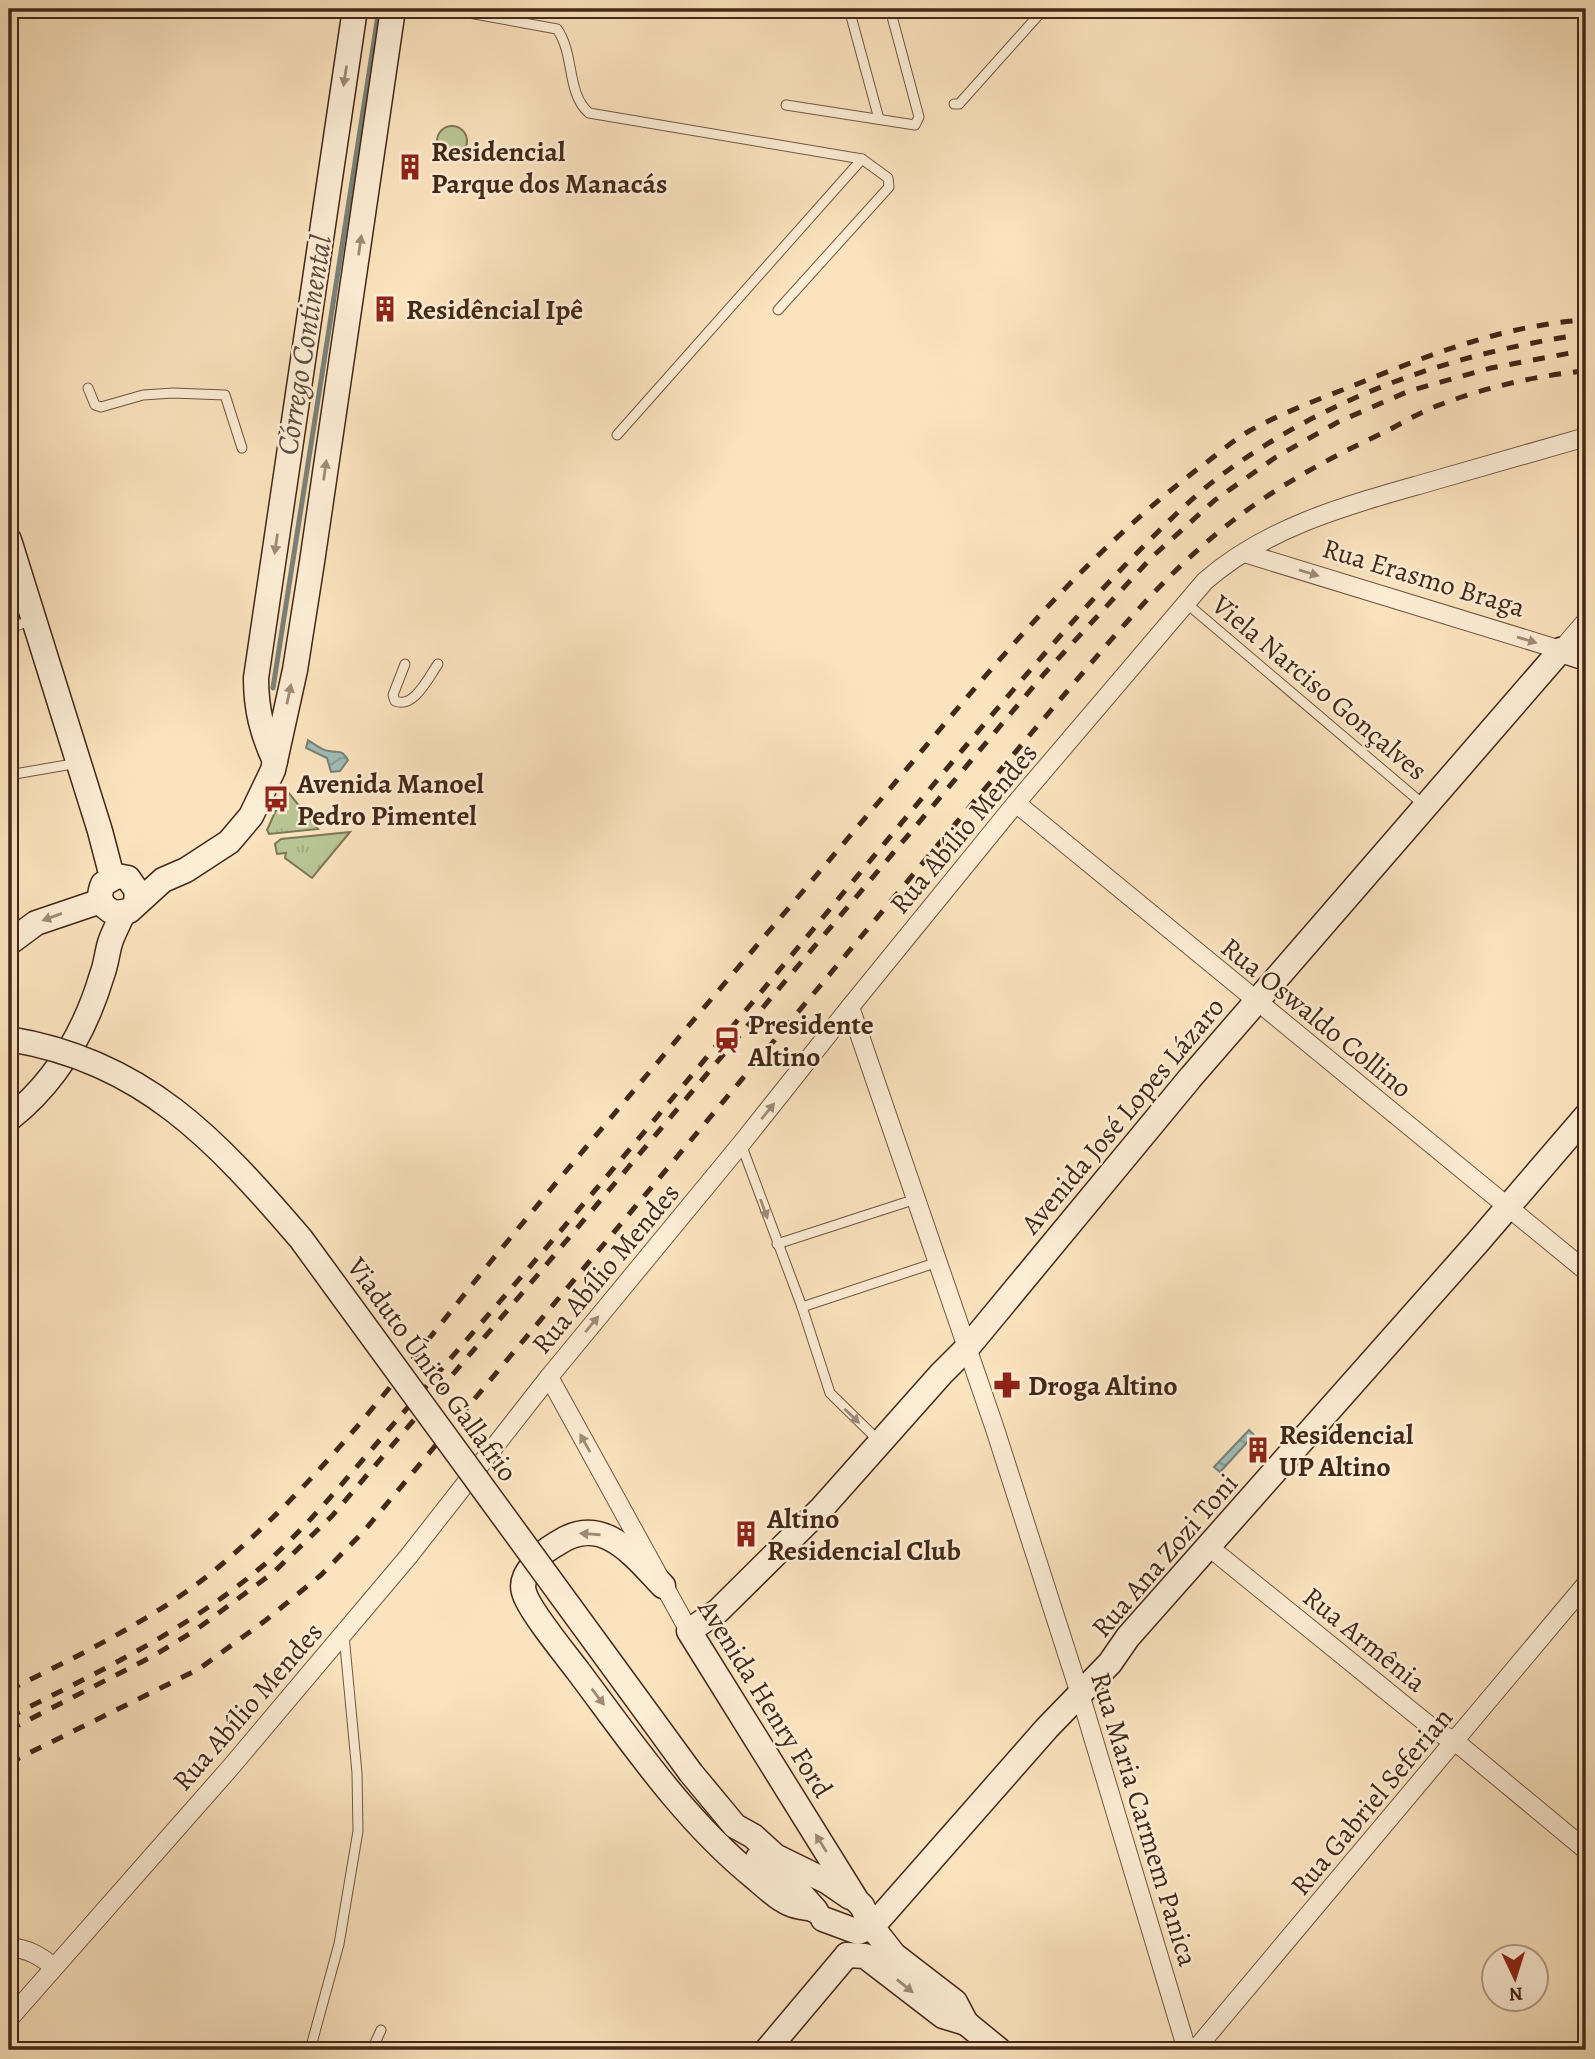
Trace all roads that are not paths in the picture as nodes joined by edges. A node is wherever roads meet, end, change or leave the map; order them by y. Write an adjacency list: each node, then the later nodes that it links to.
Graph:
1 (355, 9): 26 (main road, one-way to 26)
2 (393, 9): 27 (main road, one-way to 2)
3 (447, 9): 10 (lane)
4 (849, 9): 9 (lane)
5 (890, 9): 9 (lane)
6 (1044, 9): 7 (lane)
7 (954, 104)
8 (786, 105): 9 (lane)
9 (879, 119)
10 (862, 159): 11 (lane); 13 (lane)
11 (779, 310)
12 (88, 388): 15 (lane)
13 (617, 435)
14 (1586, 437): 17 (street, Rua Abílio Mendes)
15 (242, 448)
16 (9, 541): 19 (main road)
17 (1244, 553): 18 (street, Rua Abílio Mendes); 22 (street, Rua Erasmo Braga, one-way to 22)
18 (1185, 602): 31 (street, Rua Abílio Mendes); 32 (lane, Viela Narciso Gonçalves)
19 (34, 619): 21 (lane); 29 (main road)
20 (1586, 621): 22 (street, Avenida José Lopes Lázaro)
21 (9, 629)
22 (1561, 650): 23 (main road, Rua Erasmo Braga); 32 (main road, Avenida José Lopes Lázaro)
23 (1586, 658)
24 (405, 664): 25 (lane)
25 (438, 664)
26 (257, 712): 27 (main road); 28 (main road)
27 (282, 728): 28 (main road)
28 (275, 761): 33 (main road)
29 (79, 762): 30 (lane); 33 (main road)
30 (9, 775)
31 (1016, 803): 35 (street, Rua Oswaldo Collino); 36 (street, Rua Abílio Mendes)
32 (1425, 806): 35 (main road, Avenida José Lopes Lázaro)
33 (119, 897): 34 (main road, one-way to 34); 39 (main road)
34 (9, 943)
35 (1256, 1002): 42 (street, Rua Oswaldo Collino); 47 (main road, Avenida José Lopes Lázaro)
36 (850, 1007): 40 (street, Rua Abílio Mendes, one-way to 36); 41 (street, Rua Maria Carmem Panica)
37 (9, 1039): 57 (main road, Viaduto Único Gallafrio, bridge)
38 (1586, 1116): 42 (main road, Rua Ana Zozi Toni)
39 (9, 1119)
40 (741, 1144): 43 (lane, one-way to 43); 48 (street, Rua Abílio Mendes, one-way to 40)
41 (916, 1199): 43 (lane); 44 (street, Rua Maria Carmem Panica)
42 (1510, 1207): 45 (street, Rua Oswaldo Collino); 50 (main road, Rua Ana Zozi Toni)
43 (777, 1244): 46 (lane)
44 (938, 1262): 46 (lane); 47 (street, Rua Maria Carmem Panica)
45 (1586, 1270)
46 (802, 1307): 49 (lane, one-way to 49)
47 (967, 1348): 49 (main road, Avenida José Lopes Lázaro); 55 (street, Rua Maria Carmem Panica)
48 (549, 1377): 52 (street, Avenida Henry Ford, one-way to 48); 54 (street, Rua Abílio Mendes)
49 (881, 1443): 53 (main road, Avenida José Lopes Lázaro)
50 (1209, 1547): 55 (main road, Rua Ana Zozi Toni); 56 (street, Rua Armênia)
51 (1586, 1584): 56 (street, Rua Gabriel Seferian)
52 (663, 1586): 53 (street, Avenida Henry Ford); 60 (main road, one-way to 60)
53 (689, 1631): 59 (main road, Avenida Henry Ford, one-way to 53)
54 (344, 1633): 63 (street, Rua Abílio Mendes); 67 (lane)
55 (1080, 1694): 59 (main road, Rua Ana Zozi Toni); 71 (street, Rua Maria Carmem Panica)
56 (1456, 1742): 58 (street, Rua Armênia); 72 (street, Rua Gabriel Seferian)
57 (735, 1826): 59 (main road, Viaduto Único Gallafrio); 60 (main road, Viaduto Único Gallafrio)
58 (1586, 1850)
59 (864, 1911): 60 (main road); 65 (main road, Avenida Henry Ford)
60 (819, 1914): 62 (main road, Viaduto Único Gallafrio)
61 (12, 1951): 63 (street)
62 (846, 1955): 65 (main road, Avenida Henry Ford, one-way to 65); 69 (main road)
63 (54, 1967): 64 (street, Rua Abílio Mendes)
64 (9, 2019)
65 (966, 2024): 70 (main road, Avenida Henry Ford)
66 (381, 2029): 68 (lane)
67 (310, 2050)
68 (372, 2050)
69 (767, 2050)
70 (999, 2050)
71 (1187, 2050)
72 (1195, 2050)

